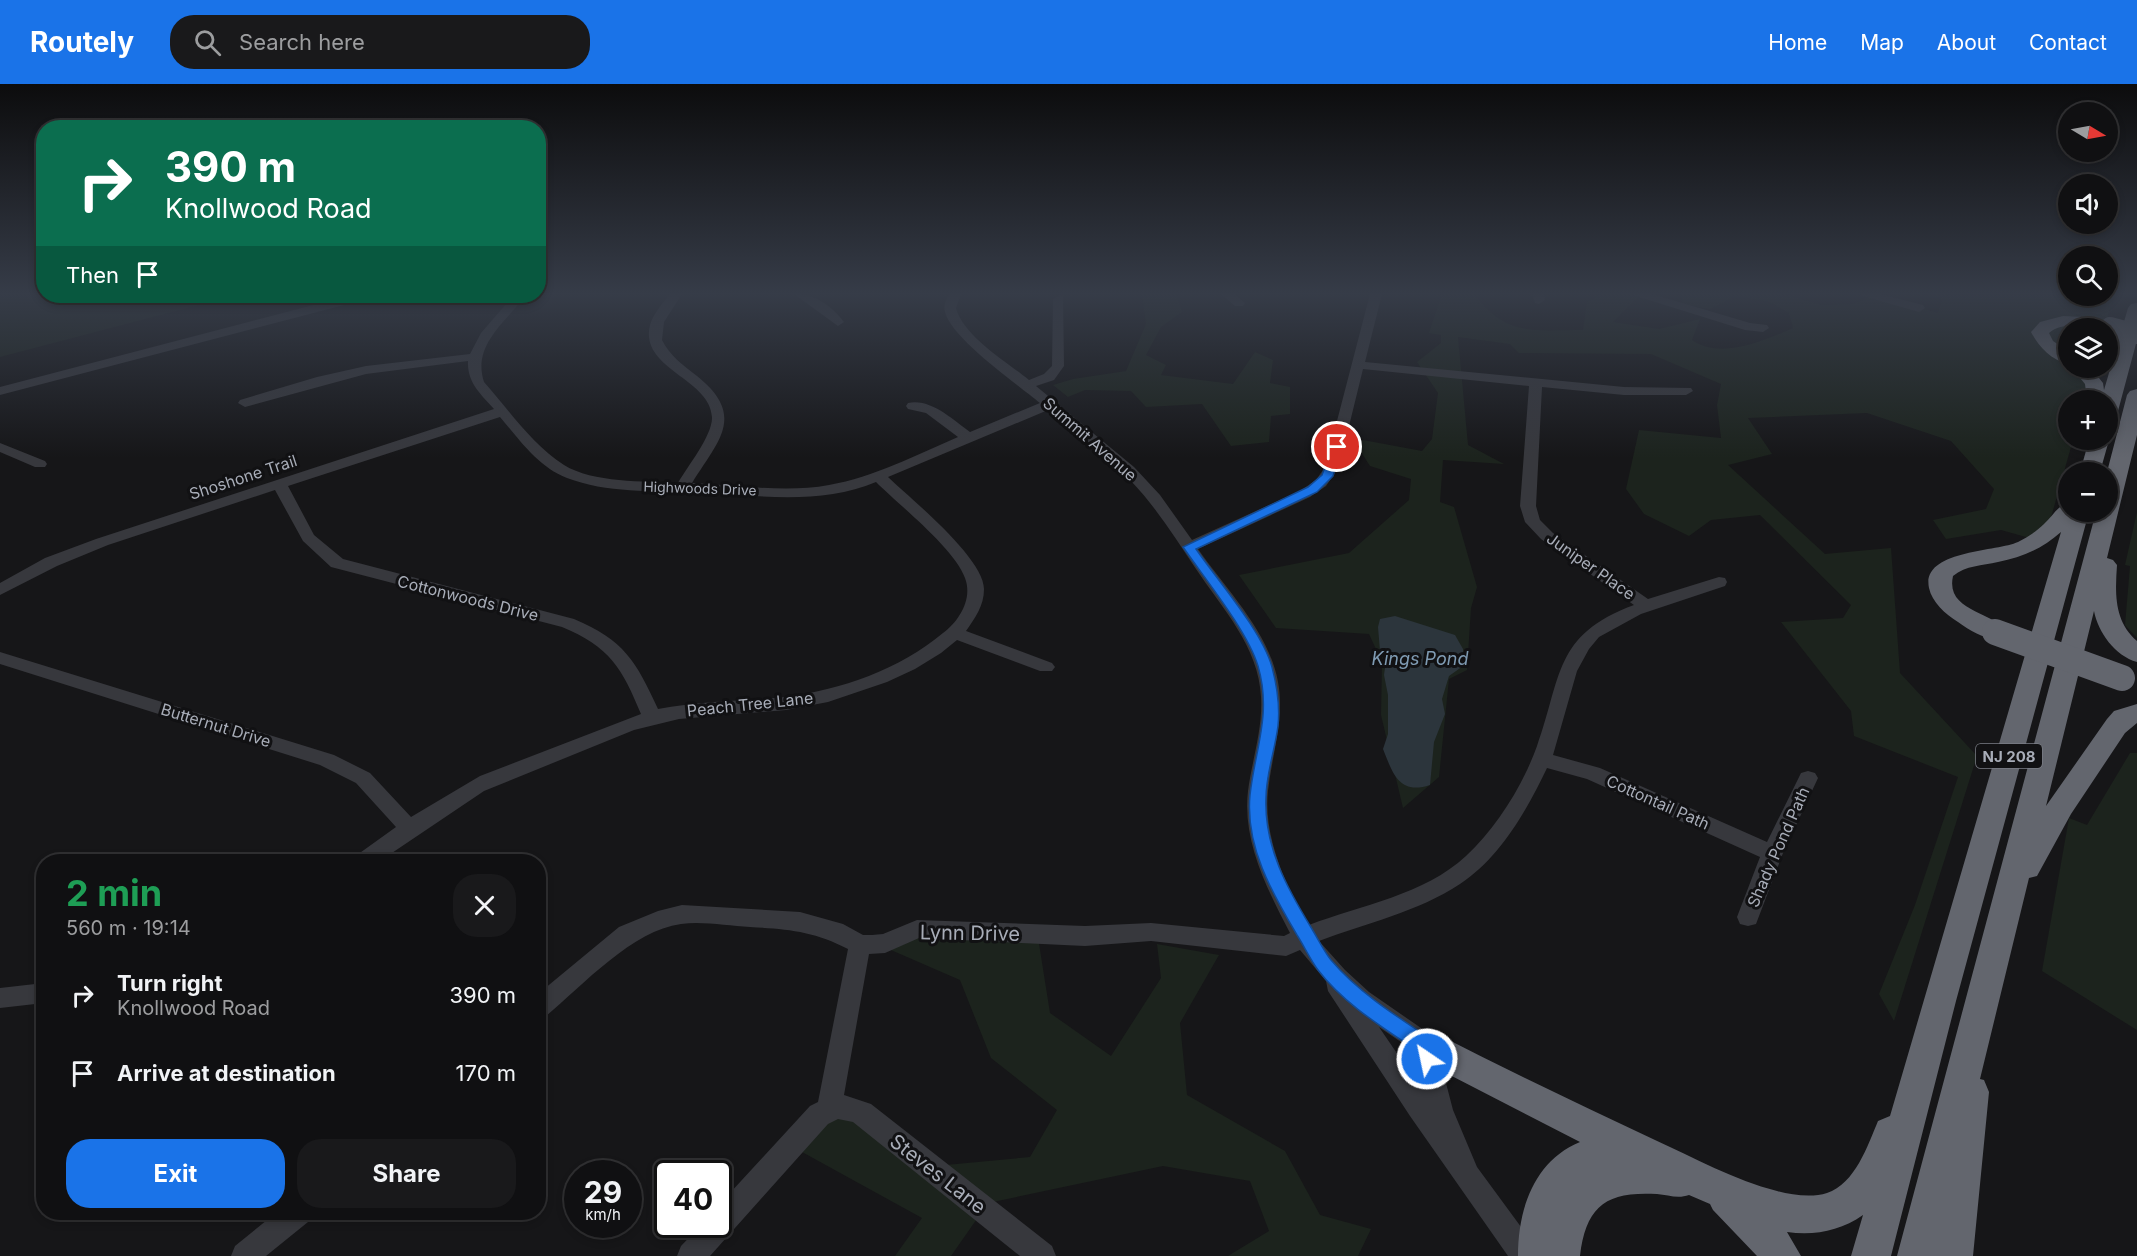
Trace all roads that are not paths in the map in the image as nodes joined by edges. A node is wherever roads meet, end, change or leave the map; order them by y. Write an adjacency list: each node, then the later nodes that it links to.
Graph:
1 (162, 349): 13 (street)
2 (477, 349): 8 (street)
3 (661, 349): 26 (street)
4 (982, 349): 11 (street, Summit Avenue)
5 (1058, 349): 11 (street)
6 (1363, 349): 9 (street)
7 (2128, 349): 12 (highway)
8 (473, 357): 16 (street); 19 (street, Highwoods Drive)
9 (1359, 365): 10 (street); 31 (street)
10 (1536, 381): 14 (street); 34 (street, Juniper Place)
11 (1027, 385): 17 (street, Summit Avenue)
12 (2115, 390)
13 (0, 391)
14 (1686, 392)
15 (2137, 395): 23 (highway, NJ 208)
16 (245, 403)
17 (1050, 404): 20 (street, Highwoods Drive); 31 (street, Summit Avenue)
18 (913, 406): 20 (street)
19 (503, 411): 25 (street, Shoshone Trail); 26 (street, Highwoods Drive)
20 (968, 438): 24 (street, Highwoods Drive)
21 (0, 447): 22 (street)
22 (40, 464)
23 (2118, 470)
24 (878, 476): 26 (street, Highwoods Drive); 35 (street, Peach Tree Lane)
25 (279, 484): 33 (street, Shoshone Trail); 41 (street, Cottonwoods Drive)
26 (682, 488)
27 (2058, 522): 39 (highway, bridge)
28 (2075, 522): 55 (highway, NJ 208)
29 (2105, 522): 47 (highway, NJ 208)
30 (2108, 522): 36 (highway)
31 (1189, 547): 49 (street, Summit Avenue)
32 (1719, 582): 34 (street, Lynn Drive)
33 (0, 590)
34 (1648, 607): 42 (street, Lynn Drive)
35 (954, 633): 38 (street); 41 (street, Peach Tree Lane)
36 (2137, 654)
37 (0, 658): 44 (street, Butternut Drive)
38 (1046, 667)
39 (2129, 681)
40 (2137, 713): 47 (highway)
41 (652, 717): 44 (street, Peach Tree Lane)
42 (1541, 759): 45 (street, Cottontail Path); 49 (street, Lynn Drive)
43 (1808, 778): 45 (street, Shady Pond Path)
44 (410, 829): 46 (street, Peach Tree Lane)
45 (1772, 853): 48 (street, Shady Pond Path)
46 (374, 854)
47 (2006, 908): 52 (highway, NJ 208)
48 (1748, 917)
49 (1305, 936): 50 (street, Lynn Drive); 51 (street, Summit Avenue)
50 (860, 944): 56 (street); 58 (street)
51 (1324, 964): 57 (street, Summit Avenue); 60 (street, Summit Avenue)
52 (1985, 988): 71 (highway, NJ 208); 72 (highway)
53 (36, 994): 54 (street)
54 (0, 998)
55 (1939, 1000): 61 (highway); 70 (highway, NJ 208)
56 (546, 1002)
57 (1425, 1045): 59 (highway); 60 (street, Summit Avenue)
58 (829, 1109): 64 (street); 65 (street, Steves Lane)
59 (1626, 1146): 61 (highway); 67 (highway)
60 (1466, 1171): 66 (street, Summit Avenue)
61 (1713, 1186): 68 (highway); 69 (highway)
62 (288, 1220): 63 (street)
63 (245, 1256)
64 (691, 1256)
65 (1042, 1256)
66 (1525, 1256)
67 (1538, 1256)
68 (1560, 1256)
69 (1780, 1256)
70 (1871, 1256)
71 (1917, 1256)
72 (1953, 1256)

